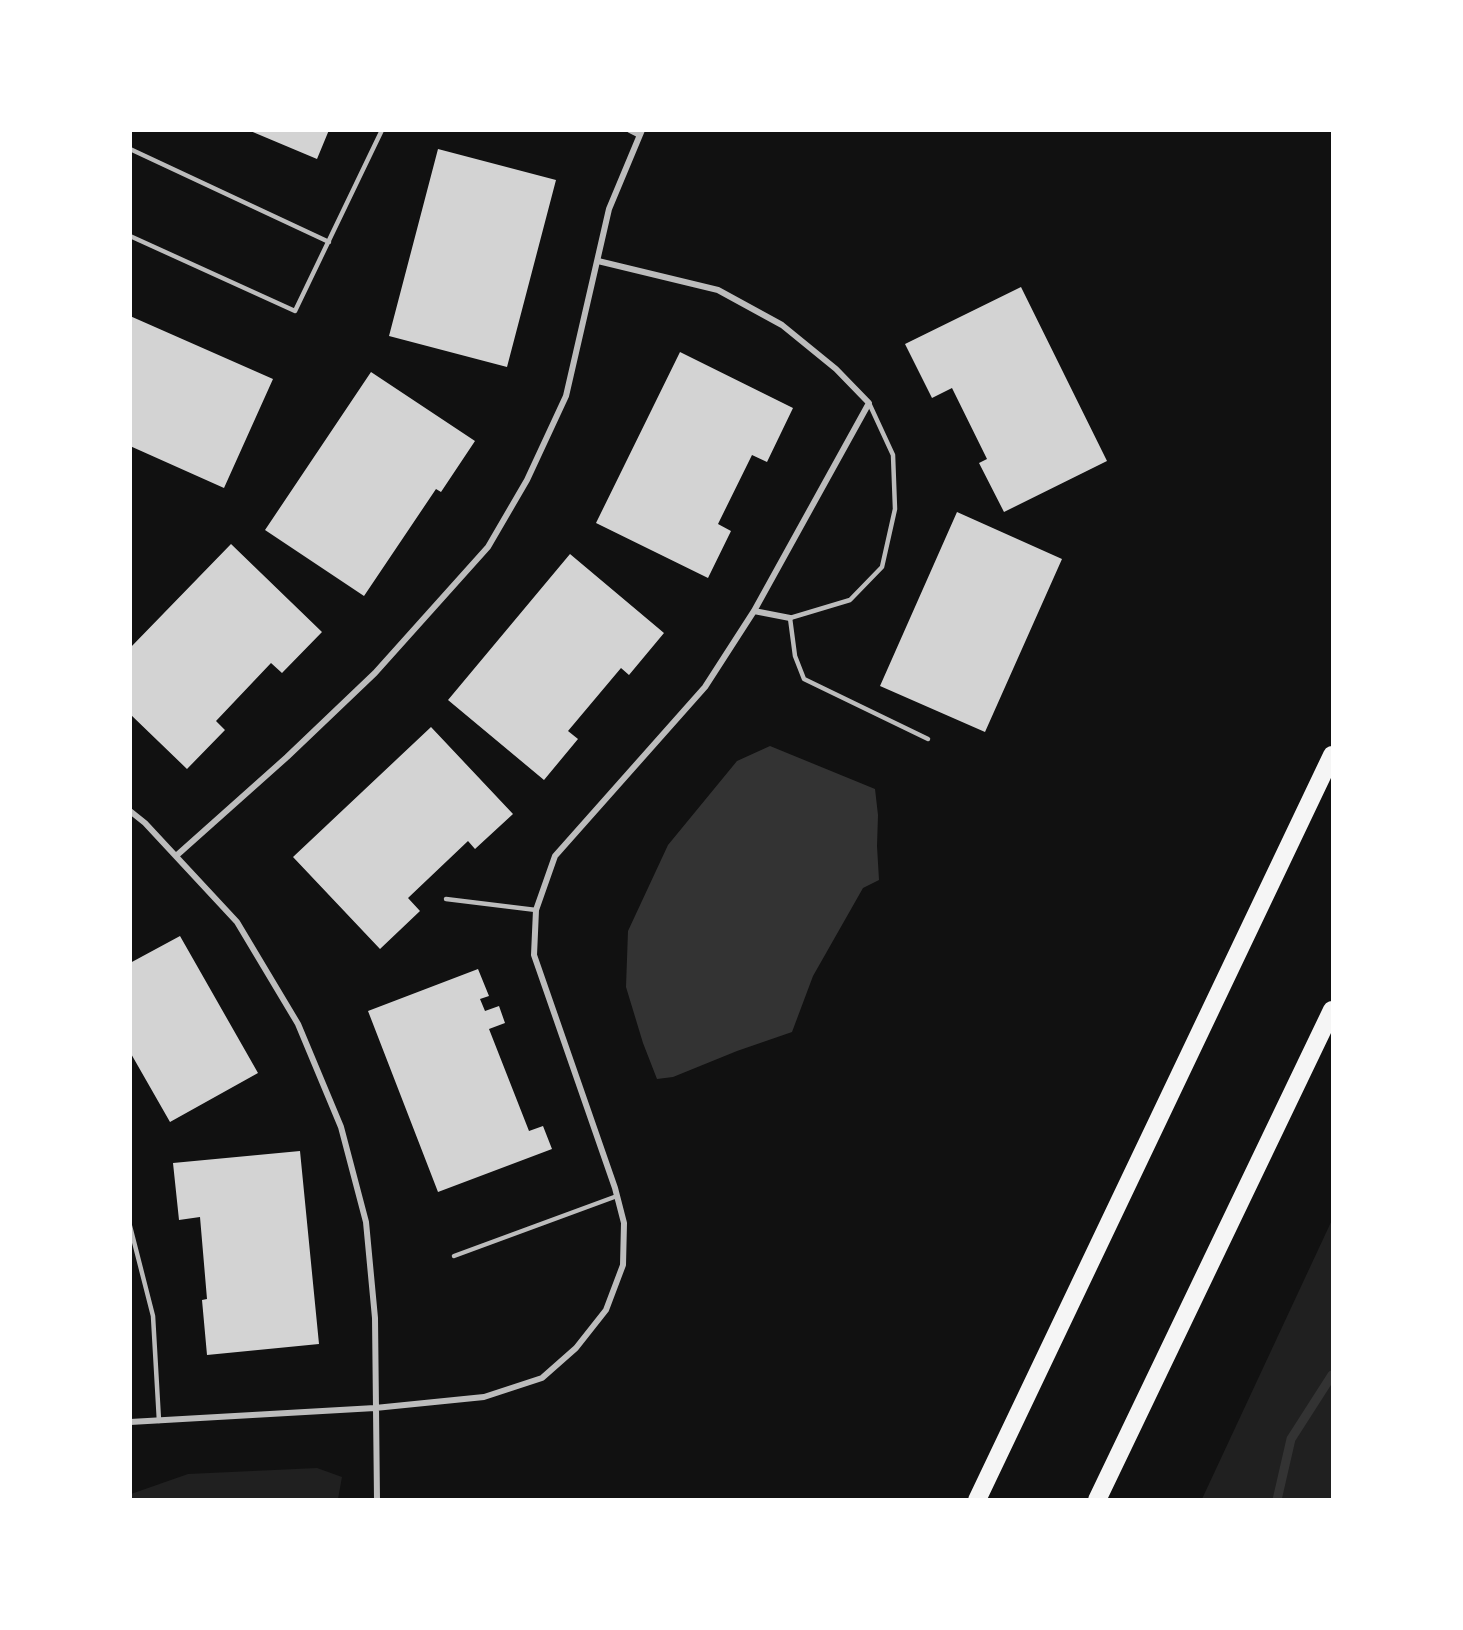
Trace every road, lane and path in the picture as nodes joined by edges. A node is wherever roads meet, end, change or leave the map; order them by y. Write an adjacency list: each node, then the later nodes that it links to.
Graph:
1 (382, 130): 6 (lane)
2 (630, 130): 3 (street)
3 (641, 133): 7 (street)
4 (130, 149): 6 (lane)
5 (130, 236): 6 (lane)
6 (328, 242)
7 (598, 261): 8 (street); 14 (street)
8 (869, 403): 9 (street); 10 (lane)
9 (754, 611): 10 (street); 16 (street)
10 (790, 618): 11 (lane)
11 (928, 739)
12 (1332, 755): 25 (highway)
13 (130, 811): 14 (street)
14 (176, 856): 21 (street)
15 (446, 899): 16 (lane)
16 (536, 909): 18 (street)
17 (1332, 1010): 26 (highway)
18 (617, 1196): 20 (lane); 21 (street)
19 (130, 1226): 22 (lane)
20 (454, 1256)
21 (375, 1408): 22 (street); 24 (street)
22 (159, 1421): 23 (street)
23 (130, 1422)
24 (377, 1500)
25 (977, 1500)
26 (1097, 1500)

